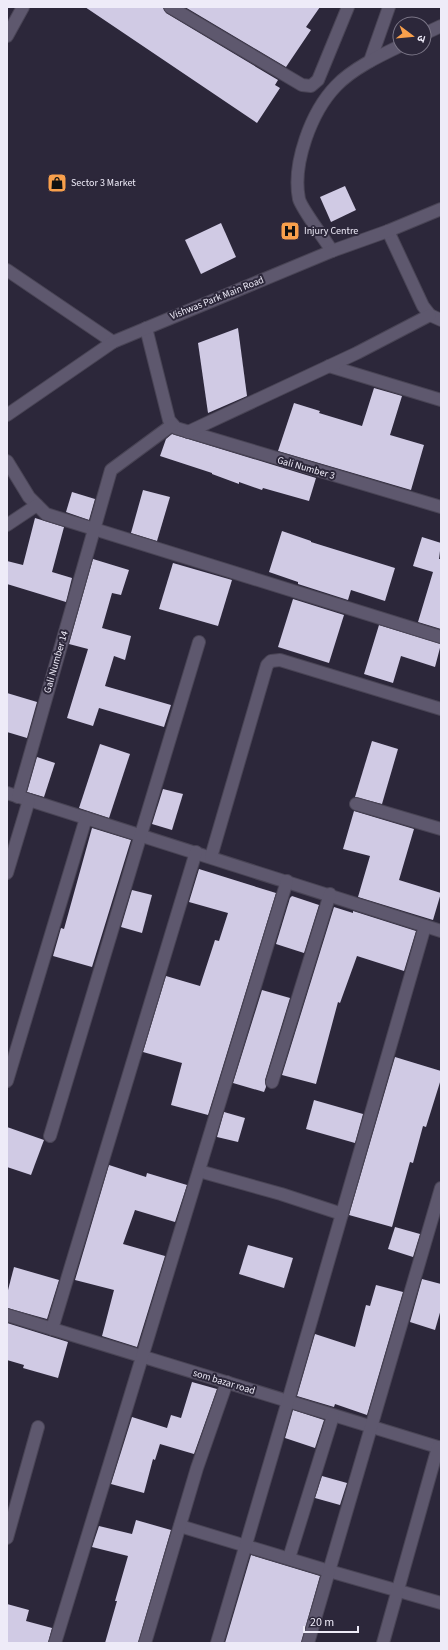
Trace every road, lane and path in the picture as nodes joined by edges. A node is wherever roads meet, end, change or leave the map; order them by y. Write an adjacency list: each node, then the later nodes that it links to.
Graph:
1 (23, 7): 5 (street)
2 (170, 7): 3 (street)
3 (348, 7)
4 (389, 7): 7 (street)
5 (7, 36)
6 (392, 50): 7 (street)
7 (370, 61): 10 (street)
8 (441, 209): 9 (street, Vishwas Park Main Road)
9 (388, 231): 10 (street, Vishwas Park Main Road); 12 (street)
10 (332, 251): 13 (street, Vishwas Park Main Road)
11 (7, 270): 14 (street)
12 (435, 317): 15 (street)
13 (146, 328): 14 (street, Vishwas Park Main Road); 18 (street)
14 (113, 342): 17 (street, Vishwas Park Main Road)
15 (329, 366): 16 (street); 19 (street)
16 (441, 400)
17 (7, 415)
18 (172, 425): 19 (street, Gali Number 3); 24 (street, Gali Number 14)
19 (188, 432): 22 (street, Gali Number 3)
20 (7, 461): 21 (street)
21 (37, 505): 23 (street); 24 (street)
22 (441, 507)
23 (7, 525)
24 (94, 528): 25 (street); 28 (street, Gali Number 14)
25 (441, 637)
26 (199, 642): 32 (street)
27 (441, 709): 34 (street)
28 (18, 796): 30 (street); 35 (street, Gali Number 14)
29 (356, 804): 31 (street)
30 (86, 818): 32 (street); 40 (street)
31 (441, 829)
32 (140, 834): 33 (street); 42 (street)
33 (196, 852): 34 (street); 47 (street)
34 (210, 857): 36 (street)
35 (7, 873)
36 (287, 881): 37 (street); 43 (street)
37 (330, 894): 38 (street); 41 (street)
38 (424, 926): 39 (street); 45 (street)
39 (441, 931)
40 (7, 1081)
41 (272, 1082)
42 (50, 1136)
43 (199, 1171): 45 (street); 48 (street)
44 (441, 1188): 53 (street)
45 (342, 1214): 50 (street)
46 (7, 1315): 47 (street, som bazar road)
47 (52, 1329): 48 (street, som bazar road)
48 (142, 1357): 49 (street, som bazar road); 62 (street)
49 (227, 1382): 50 (street, som bazar road); 55 (street)
50 (288, 1401): 51 (street, som bazar road); 57 (street)
51 (333, 1416): 53 (street, som bazar road); 58 (street)
52 (38, 1427): 56 (street)
53 (372, 1427): 54 (street, som bazar road); 59 (street)
54 (440, 1448): 60 (street)
55 (180, 1526): 57 (street); 63 (street)
56 (7, 1538)
57 (246, 1545): 58 (street); 64 (street)
58 (289, 1558): 59 (street)
59 (329, 1571): 60 (street); 65 (street)
60 (398, 1591): 61 (street); 66 (street)
61 (441, 1603)
62 (55, 1643)
63 (145, 1643)
64 (217, 1643)
65 (308, 1643)
66 (383, 1643)

